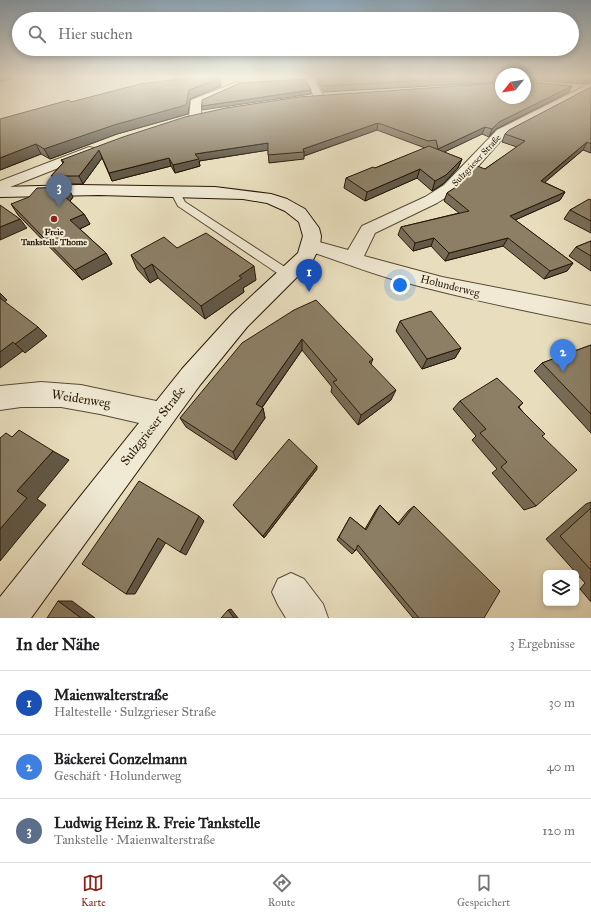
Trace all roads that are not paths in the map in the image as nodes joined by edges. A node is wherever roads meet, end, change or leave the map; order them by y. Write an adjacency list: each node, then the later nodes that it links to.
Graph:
1 (195, 106): 4 (street)
2 (550, 106): 11 (street, Sulzgrieser Straße)
3 (207, 114): 4 (street)
4 (195, 117): 5 (street)
5 (183, 120)
6 (97, 148): 7 (street)
7 (0, 186)
8 (175, 191): 9 (street); 10 (street); 12 (lane)
9 (0, 192)
10 (312, 246): 11 (street, Holunderweg); 12 (street, Sulzgrieser Straße)
11 (353, 258): 13 (street, Holunderweg)
12 (287, 274): 15 (street, Sulzgrieser Straße)
13 (591, 315)
14 (0, 398): 15 (street, Weidenweg)
15 (161, 415): 16 (street, Sulzgrieser Straße)
16 (8, 618)

